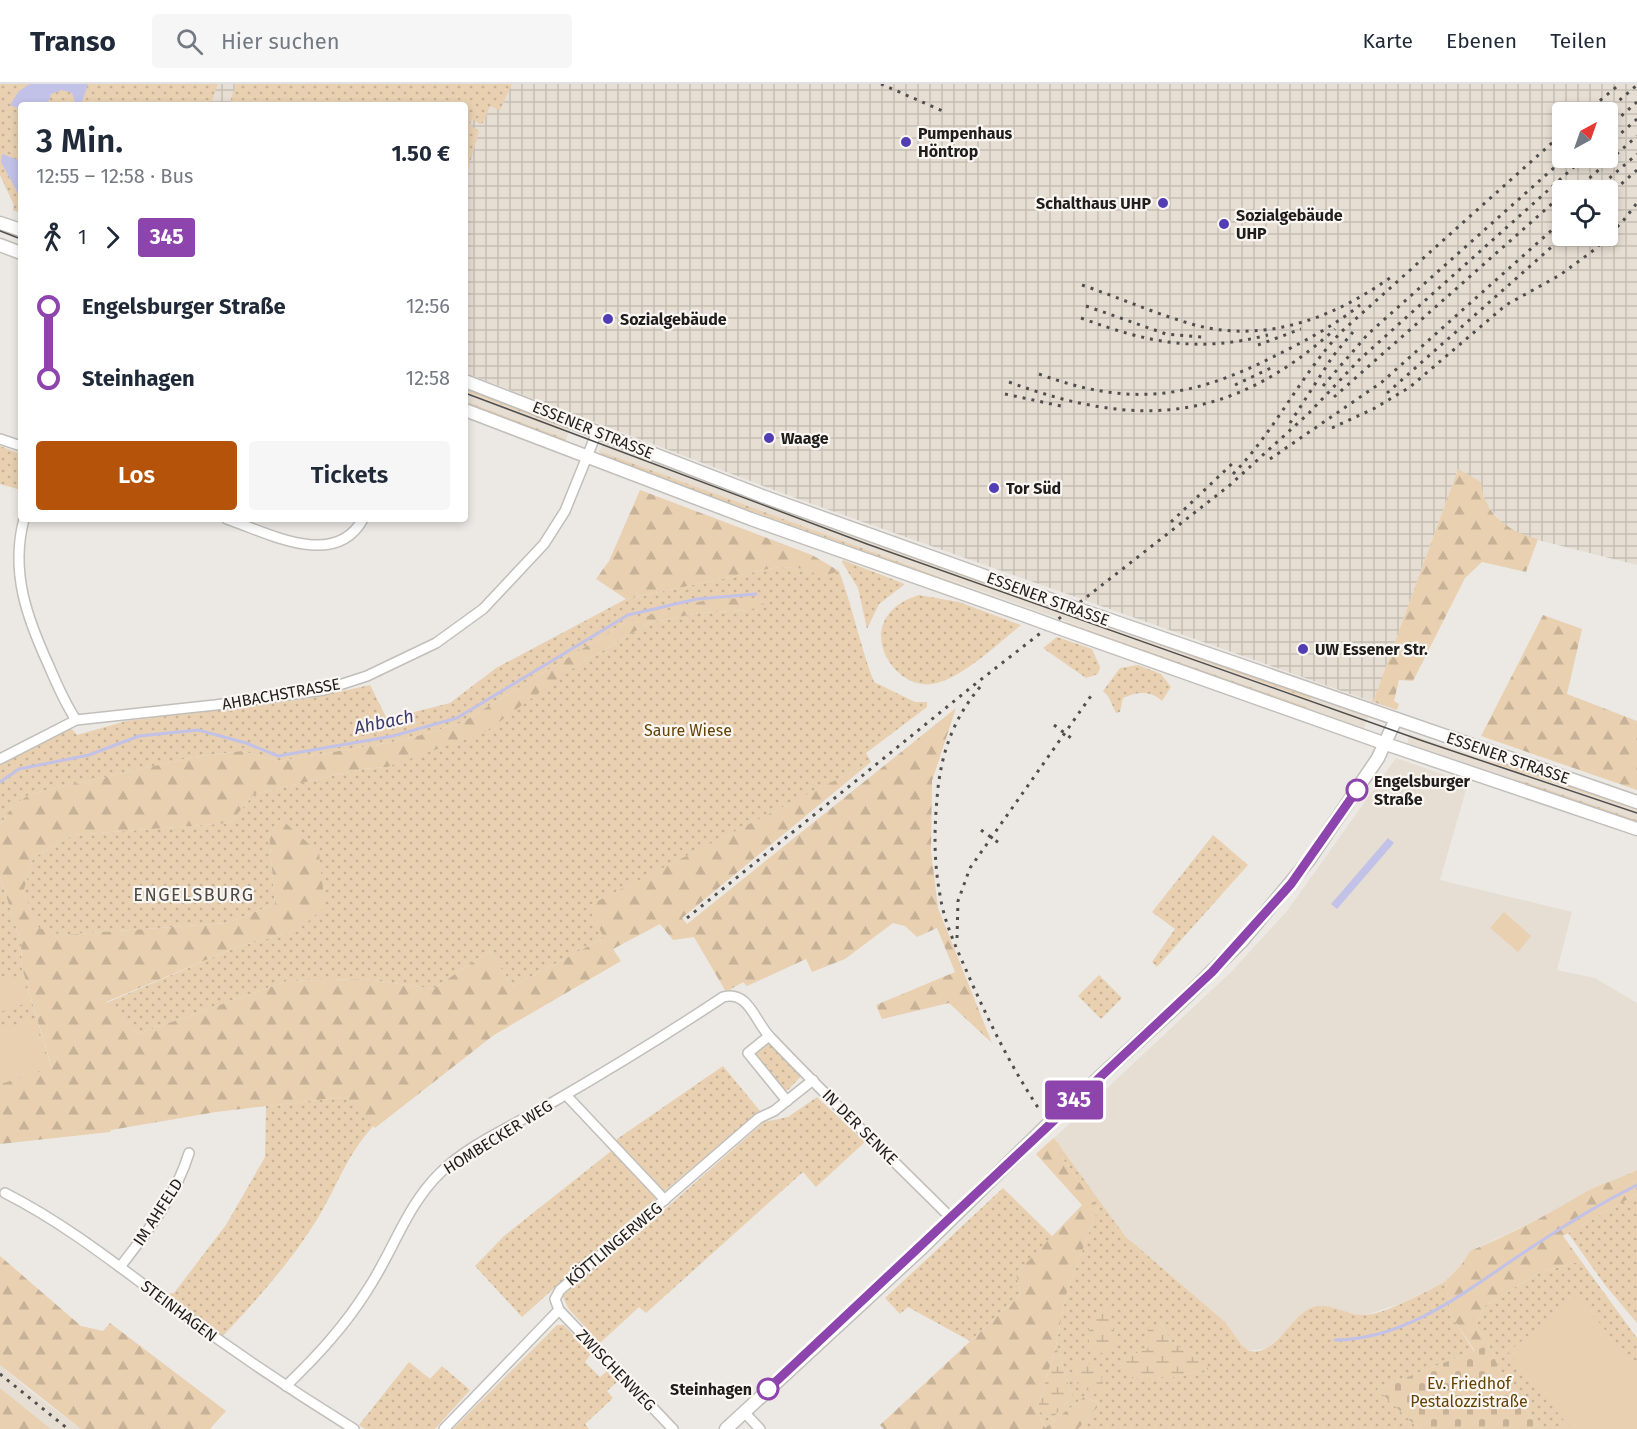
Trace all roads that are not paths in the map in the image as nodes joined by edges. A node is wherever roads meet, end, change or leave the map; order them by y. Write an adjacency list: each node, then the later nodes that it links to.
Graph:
1 (0, 223): 2 (main road)
2 (18, 229)
3 (0, 245): 4 (main road)
4 (18, 252)
5 (468, 382): 7 (main road, ESSENER STRASSE)
6 (468, 411): 10 (main road, ESSENER STRASSE)
7 (597, 432): 10 (street, AHBACHSTRASSE); 14 (main road, ESSENER STRASSE, bridge)
8 (0, 439): 9 (street)
9 (18, 445)
10 (587, 457): 15 (street, AHBACHSTRASSE); 16 (main road, ESSENER STRASSE, bridge)
11 (23, 522): 15 (street)
12 (235, 522): 13 (street)
13 (361, 522)
14 (1396, 719): 16 (main road); 18 (main road, ESSENER STRASSE)
15 (76, 720): 17 (street, AHBACHSTRASSE)
16 (1386, 744): 19 (main road, ESSENER STRASSE); 27 (main road)
17 (0, 759)
18 (1637, 802)
19 (1637, 829)
20 (769, 1036): 21 (street, IN DER SENKE); 22 (street, IN DER SENKE); 23 (street)
21 (813, 1080): 23 (street, KÖTTLINGERWEG); 27 (street, IN DER SENKE)
22 (566, 1095): 26 (street, HOMBECKER WEG); 30 (street, HOMBECKER WEG)
23 (787, 1101): 26 (street, KÖTTLINGERWEG)
24 (189, 1153): 28 (street, IM AHFELD)
25 (5, 1193): 28 (street, STEINHAGEN)
26 (665, 1200): 29 (street, KÖTTLINGERWEG)
27 (952, 1219): 31 (main road)
28 (120, 1267): 30 (street, STEINHAGEN)
29 (559, 1310): 33 (street, KÖTTLINGERWEG); 34 (street, ZWISCHENWEG)
30 (286, 1386): 32 (street, STEINHAGEN)
31 (744, 1412): 35 (main road); 36 (street)
32 (354, 1429)
33 (444, 1429)
34 (673, 1429)
35 (726, 1429)
36 (760, 1429)

